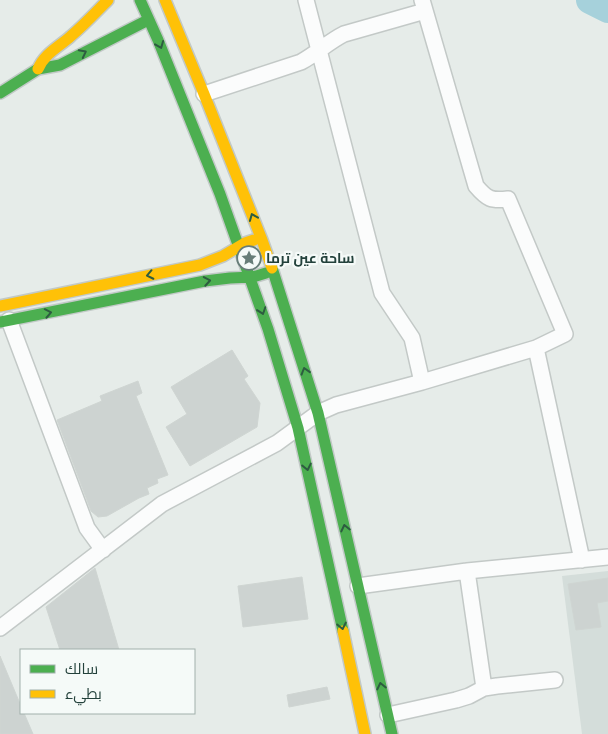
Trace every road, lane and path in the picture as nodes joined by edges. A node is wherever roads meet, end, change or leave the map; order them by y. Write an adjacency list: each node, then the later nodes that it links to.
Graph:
1 (108, 0): 8 (main road)
2 (140, 0): 6 (main road)
3 (165, 0): 10 (main road)
4 (306, 0): 7 (street)
5 (424, 5): 7 (street); 17 (street)
6 (148, 20): 8 (main road, one-way to 6); 12 (main road, one-way to 12)
7 (320, 51): 10 (street); 18 (street)
8 (38, 70): 9 (main road)
9 (0, 93)
10 (204, 94): 11 (main road, one-way to 10)
11 (262, 240): 12 (main road); 13 (main road)
12 (240, 246): 14 (main road); 15 (main road, one-way to 15)
13 (272, 268): 14 (main road); 19 (main road, one-way to 13)
14 (250, 278): 16 (main road, one-way to 14); 20 (main road, one-way to 20)
15 (0, 306)
16 (5, 321): 21 (street)
17 (536, 348): 18 (street); 23 (street)
18 (422, 382): 19 (street)
19 (318, 413): 20 (street); 25 (main road, one-way to 19)
20 (298, 428): 21 (street); 30 (main road, one-way to 30)
21 (103, 550): 26 (street)
22 (608, 557): 23 (street)
23 (582, 560): 24 (street)
24 (467, 571): 25 (street); 28 (street)
25 (358, 586): 29 (main road, one-way to 25)
26 (0, 628)
27 (555, 680): 28 (street)
28 (484, 688): 29 (street)
29 (388, 715): 31 (main road)
30 (365, 734)
31 (392, 734)

